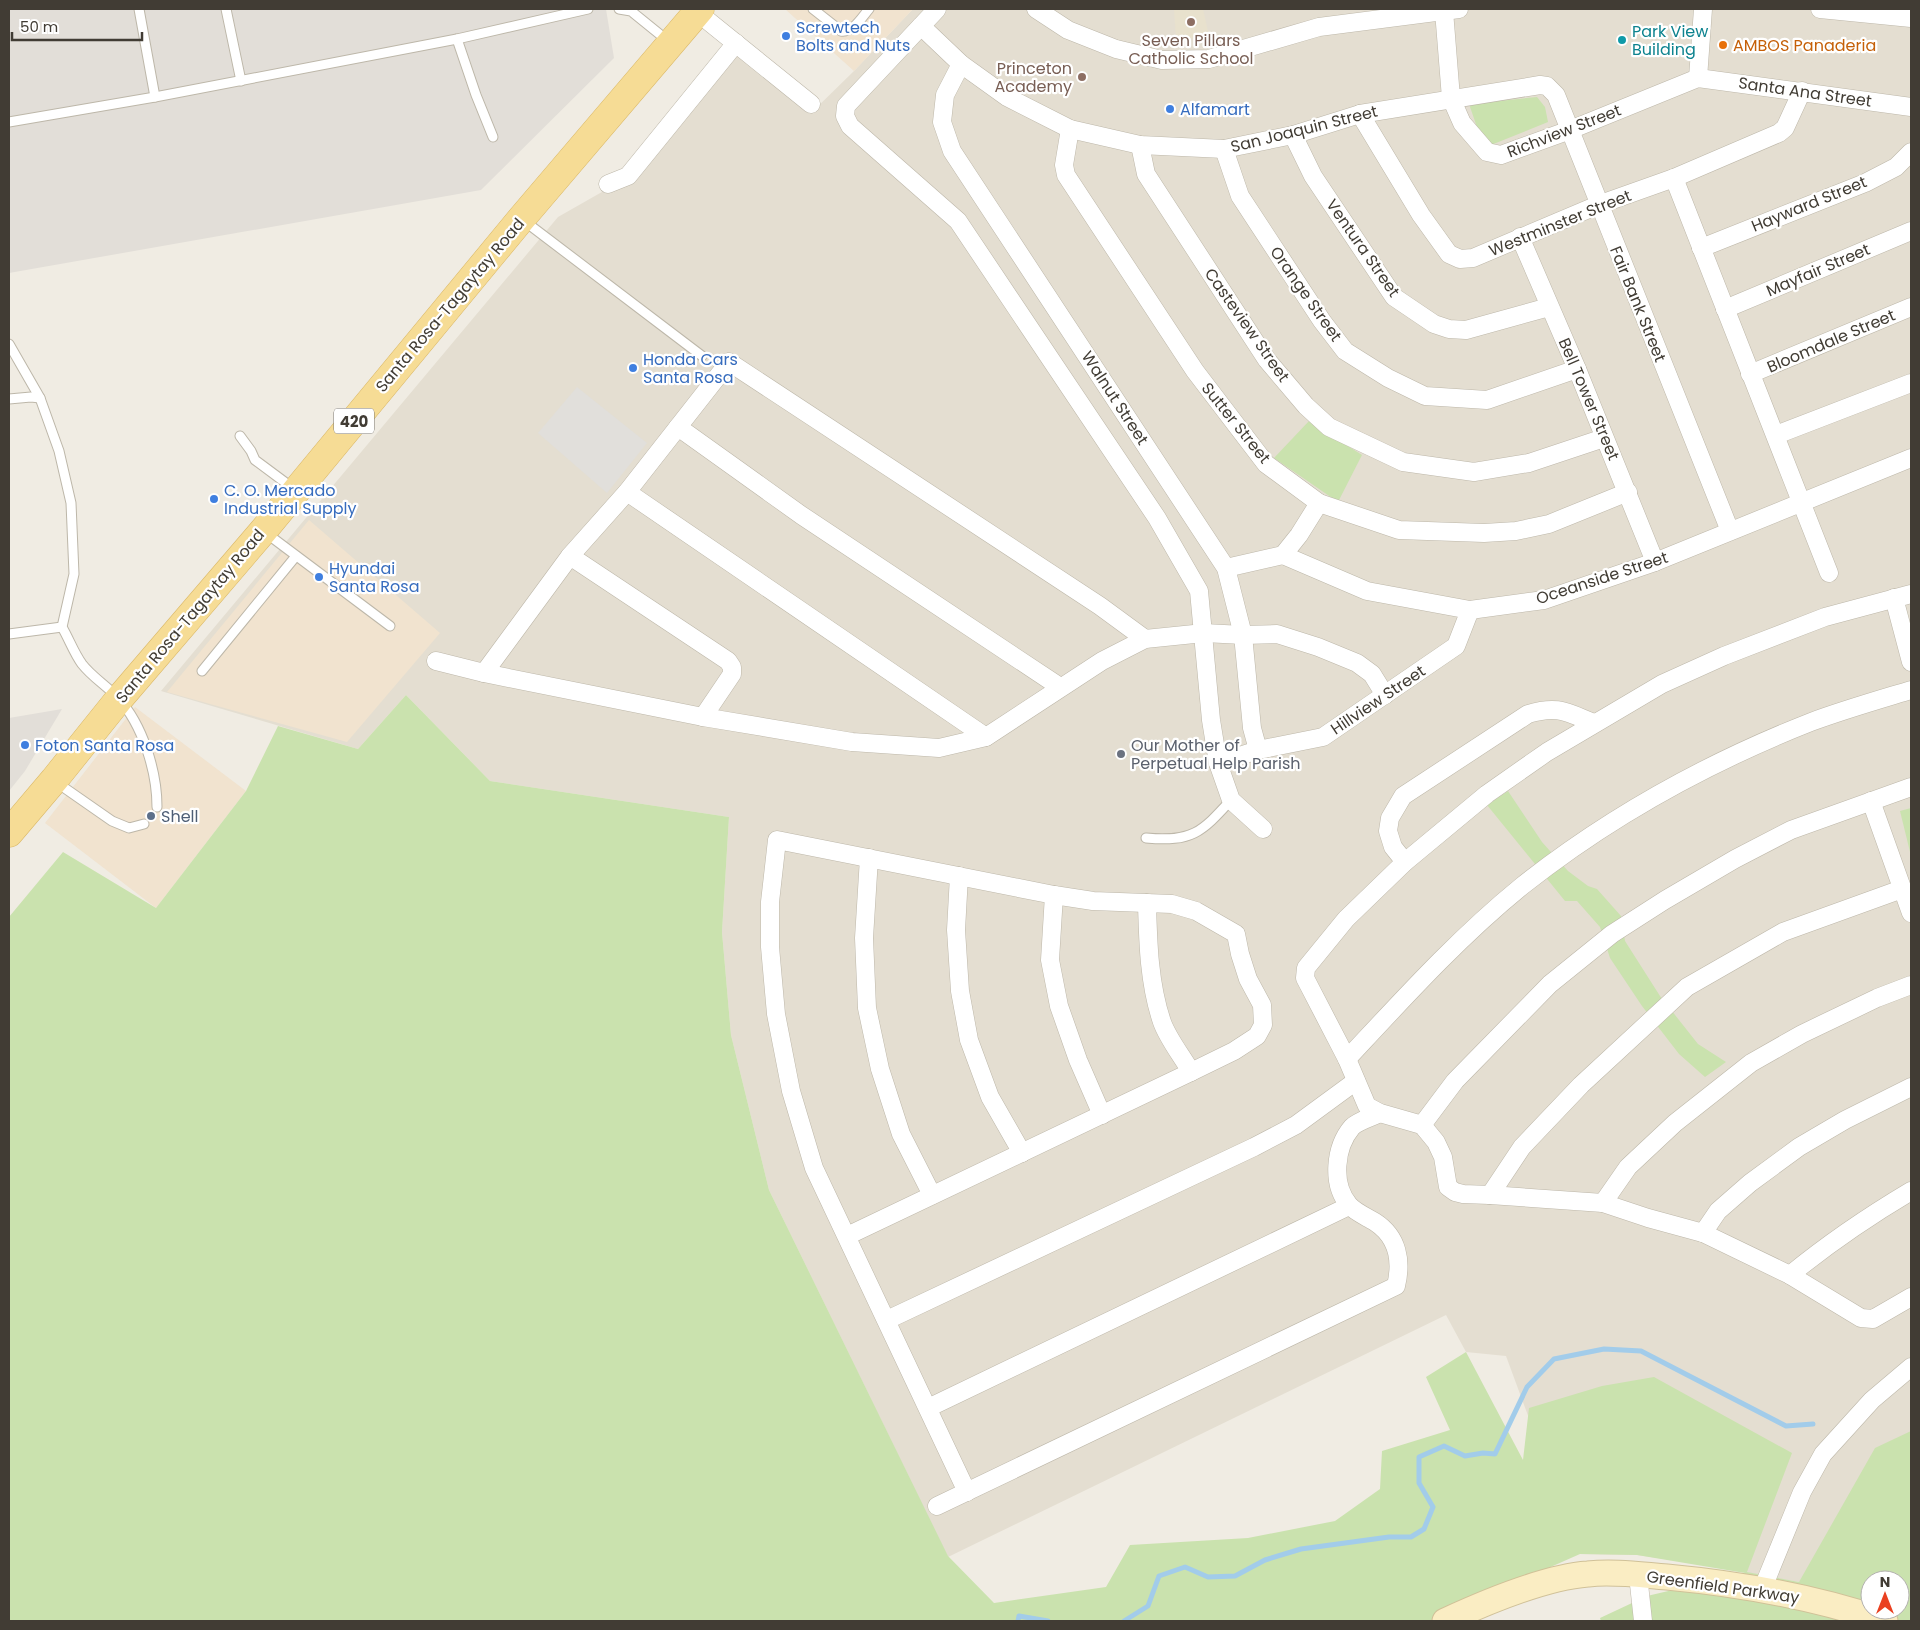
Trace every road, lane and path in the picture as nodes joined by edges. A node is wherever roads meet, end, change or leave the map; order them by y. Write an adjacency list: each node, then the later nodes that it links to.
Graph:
1 (139, 9): 24 (lane)
2 (226, 9): 21 (lane)
3 (588, 9): 16 (lane)
4 (619, 9): 17 (lane)
5 (813, 9): 6 (lane)
6 (869, 9)
7 (937, 9): 15 (street)
8 (1036, 9): 11 (street)
9 (1703, 9): 20 (street)
10 (1820, 9): 13 (street)
11 (1452, 10): 25 (street, Richview Street)
12 (698, 11): 17 (main road, Santa Rosa-Tagaytay Road / 420); 18 (street)
13 (1877, 12): 14 (street)
14 (1911, 18)
15 (921, 26): 19 (street, San Joaquin Street); 77 (street)
16 (458, 39): 21 (lane); 33 (lane)
17 (670, 42): 40 (main road, Santa Rosa-Tagaytay Road / 420)
18 (736, 43): 26 (street); 38 (street)
19 (961, 64): 30 (street, San Joaquin Street); 70 (street, Walnut Street)
20 (1698, 78): 23 (street, Santa Ana Street); 31 (street, Richview Street)
21 (241, 81): 24 (lane)
22 (1540, 85): 25 (street, San Joaquin Street); 31 (street, Fair Bank Street)
23 (1802, 91): 27 (street, Santa Ana Street); 37 (street, Westminster Street)
24 (155, 97): 29 (lane)
25 (1451, 98): 28 (street, San Joaquin Street); 31 (street, Richview Street)
26 (811, 104)
27 (1911, 107)
28 (1360, 114): 32 (street, San Joaquin Street); 42 (street, Westminster Street)
29 (9, 122)
30 (1070, 129): 34 (street, San Joaquin Street); 63 (street, Sutter Street)
31 (1570, 130): 39 (street, Fair Bank Street)
32 (1293, 135): 35 (street, San Joaquin Street); 44 (street, Ventura Street)
33 (493, 137)
34 (1140, 145): 35 (street, San Joaquin Street); 57 (street, Casteview Street)
35 (1224, 149): 49 (street, Orange Street)
36 (1911, 152): 43 (street, Hayward Street)
37 (1674, 178): 39 (street, Westminster Street); 43 (street)
38 (608, 184)
39 (1598, 205): 42 (street, Westminster Street); 65 (street, Fair Bank Street)
40 (521, 219): 48 (lane); 59 (main road, Santa Rosa-Tagaytay Road / 420)
41 (1911, 231): 46 (street, Mayfair Street)
42 (1520, 237): 44 (street, Bell Tower Street)
43 (1701, 248): 46 (street)
44 (1549, 307): 49 (street, Bell Tower Street)
45 (1911, 307): 50 (street, Bloomdale Street)
46 (1725, 309): 50 (street)
47 (9, 344): 52 (lane)
48 (702, 356)
49 (1577, 369): 57 (street, Bell Tower Street)
50 (1750, 374): 55 (street)
51 (1911, 383): 55 (street)
52 (40, 398): 53 (lane); 76 (lane)
53 (9, 399)
54 (678, 427): 60 (street); 80 (street); 85 (street)
55 (1776, 435): 62 (street)
56 (240, 436): 59 (lane)
57 (1604, 438): 61 (street, Bell Tower Street)
58 (1911, 458): 62 (street, Oceanside Street)
59 (296, 491): 64 (main road, Santa Rosa-Tagaytay Road / 420)
60 (627, 492): 68 (street); 91 (street)
61 (1628, 492): 63 (street, Sutter Street); 69 (street, Bell Tower Street)
62 (1800, 502): 65 (street, Oceanside Street); 71 (street)
63 (1319, 503): 66 (street)
64 (263, 531): 67 (lane); 88 (main road, Santa Rosa-Tagaytay Road / 420)
65 (1730, 531): 69 (street, Oceanside Street)
66 (1282, 555): 70 (street); 74 (street, Oceanside Street)
67 (296, 556): 75 (lane); 83 (lane)
68 (570, 556): 84 (street); 89 (street)
69 (1655, 562): 74 (street, Oceanside Street)
70 (1226, 568): 79 (street, Walnut Street)
71 (1829, 573)
72 (1911, 594): 73 (street)
73 (1894, 598): 82 (street); 90 (street)
74 (1470, 610): 87 (street, Hillview Street)
75 (390, 626)
76 (62, 627): 78 (lane); 88 (lane)
77 (1204, 633): 79 (street); 80 (street); 93 (street)
78 (9, 634)
79 (1243, 635): 87 (street); 92 (street, Walnut Street)
80 (1145, 639): 85 (street)
81 (436, 661): 84 (street)
82 (1911, 662)
83 (202, 671)
84 (484, 673): 89 (street)
85 (1060, 687): 91 (street)
86 (1911, 690): 111 (street)
87 (1385, 695): 92 (street, Hillview Street)
88 (119, 699): 94 (main road, Santa Rosa-Tagaytay Road / 420); 98 (lane)
89 (703, 717): 91 (street)
90 (1594, 723): 104 (street); 104 (street)
91 (986, 737)
92 (1258, 750): 93 (street, Hillview Street)
93 (1218, 763): 96 (street)
94 (54, 780): 99 (lane); 101 (main road, Santa Rosa-Tagaytay Road / 420)
95 (1911, 787): 97 (street)
96 (1231, 800): 100 (street); 102 (lane)
97 (1871, 801): 106 (street); 117 (street)
98 (157, 807)
99 (144, 824)
100 (1263, 829)
101 (9, 833)
102 (1146, 838)
103 (869, 858): 105 (street); 121 (street); 125 (street)
104 (1405, 862): 111 (street)
105 (959, 876): 107 (street); 118 (street)
106 (1902, 889): 109 (street); 120 (street)
107 (1054, 895): 108 (street); 116 (street)
108 (1147, 902): 112 (street); 112 (street)
109 (1911, 913)
110 (1911, 985): 122 (street)
111 (1347, 1059): 113 (street)
112 (1191, 1072): 116 (street)
113 (1356, 1081): 115 (street); 128 (street)
114 (1911, 1086): 124 (street)
115 (1380, 1114): 117 (street); 123 (street)
116 (1102, 1115): 118 (street)
117 (1422, 1125): 120 (street)
118 (1022, 1153): 121 (street)
119 (1911, 1191): 126 (street)
120 (1490, 1195): 122 (street)
121 (932, 1196): 125 (street)
122 (1603, 1203): 124 (street)
123 (1349, 1206): 130 (street); 131 (street)
124 (1703, 1233): 126 (street)
125 (847, 1236): 128 (street)
126 (1790, 1275): 127 (street)
127 (1911, 1297)
128 (887, 1320): 130 (street)
129 (1911, 1367): 134 (street)
130 (928, 1408): 131 (street)
131 (967, 1492): 132 (street)
132 (937, 1506)
133 (1638, 1575): 134 (main road, Greenfield Parkway); 135 (main road, Greenfield Parkway); 136 (street)
134 (1762, 1590): 137 (main road, Greenfield Parkway)
135 (1445, 1621)
136 (1642, 1621)
137 (1885, 1621)

